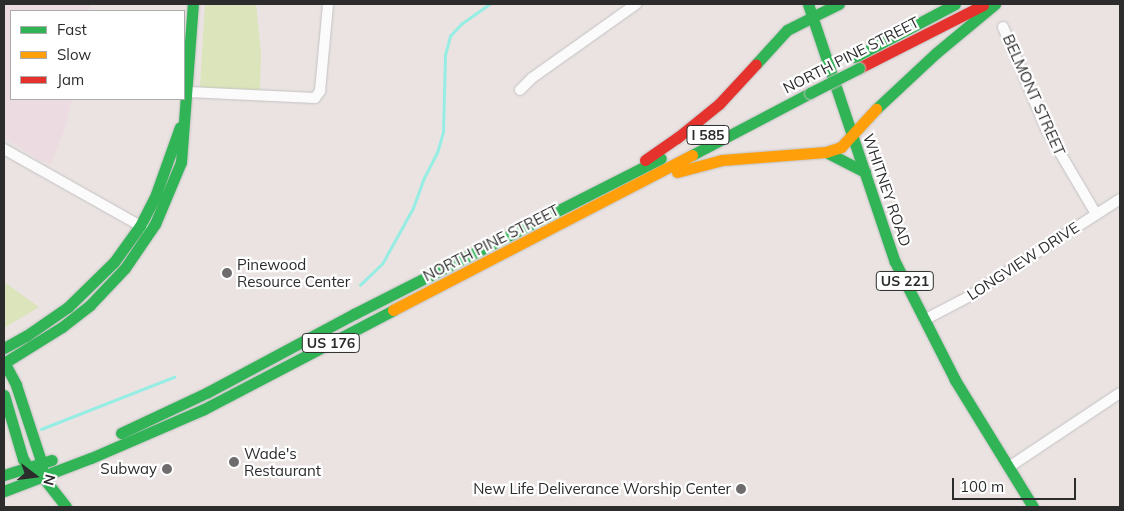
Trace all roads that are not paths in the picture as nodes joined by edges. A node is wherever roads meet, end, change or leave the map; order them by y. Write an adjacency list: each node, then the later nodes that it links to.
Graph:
1 (194, 4): 14 (main road)
2 (328, 4): 14 (street)
3 (636, 4): 13 (street)
4 (808, 4): 9 (main road, WHITNEY ROAD / US 221)
5 (839, 4): 9 (main road)
6 (955, 4): 11 (main road, NORTH PINE STREET / I 585)
7 (985, 4): 11 (main road, NORTH PINE STREET / I 585)
8 (995, 4): 16 (main road)
9 (812, 17): 16 (main road, WHITNEY ROAD / US 221); 20 (main road)
10 (1003, 27): 23 (street, BELMONT STREET)
11 (857, 62): 12 (main road, NORTH PINE STREET / I 585)
12 (809, 87): 20 (main road, NORTH PINE STREET / I 585); 21 (main road, NORTH PINE STREET / I 585)
13 (520, 90)
14 (188, 92): 15 (main road)
15 (183, 120): 24 (main road); 25 (main road)
16 (852, 134): 18 (main road); 19 (main road, WHITNEY ROAD / US 221)
17 (4, 149): 24 (street)
18 (826, 152): 19 (main road); 21 (main road)
19 (864, 172): 26 (main road, WHITNEY ROAD / US 221)
20 (607, 185): 31 (main road, NORTH PINE STREET / US 176)
21 (613, 197): 35 (main road, NORTH PINE STREET / US 176)
22 (1120, 200): 23 (street, LONGVIEW DRIVE)
23 (1096, 214): 26 (street, LONGVIEW DRIVE)
24 (140, 226): 25 (street); 27 (main road)
25 (150, 232): 28 (main road)
26 (924, 320): 32 (main road, WHITNEY ROAD / US 221)
27 (4, 348)
28 (4, 362): 31 (main road)
29 (1120, 394): 32 (street)
30 (4, 395): 33 (main road)
31 (42, 464): 33 (main road, NORTH PINE STREET / US 176); 35 (main road)
32 (1009, 467): 38 (main road, WHITNEY ROAD / US 221)
33 (28, 468): 34 (main road, NORTH PINE STREET / US 176); 35 (main road)
34 (4, 475)
35 (42, 476): 36 (main road, NORTH PINE STREET / US 176); 37 (main road)
36 (4, 491)
37 (66, 507)
38 (1033, 507)

